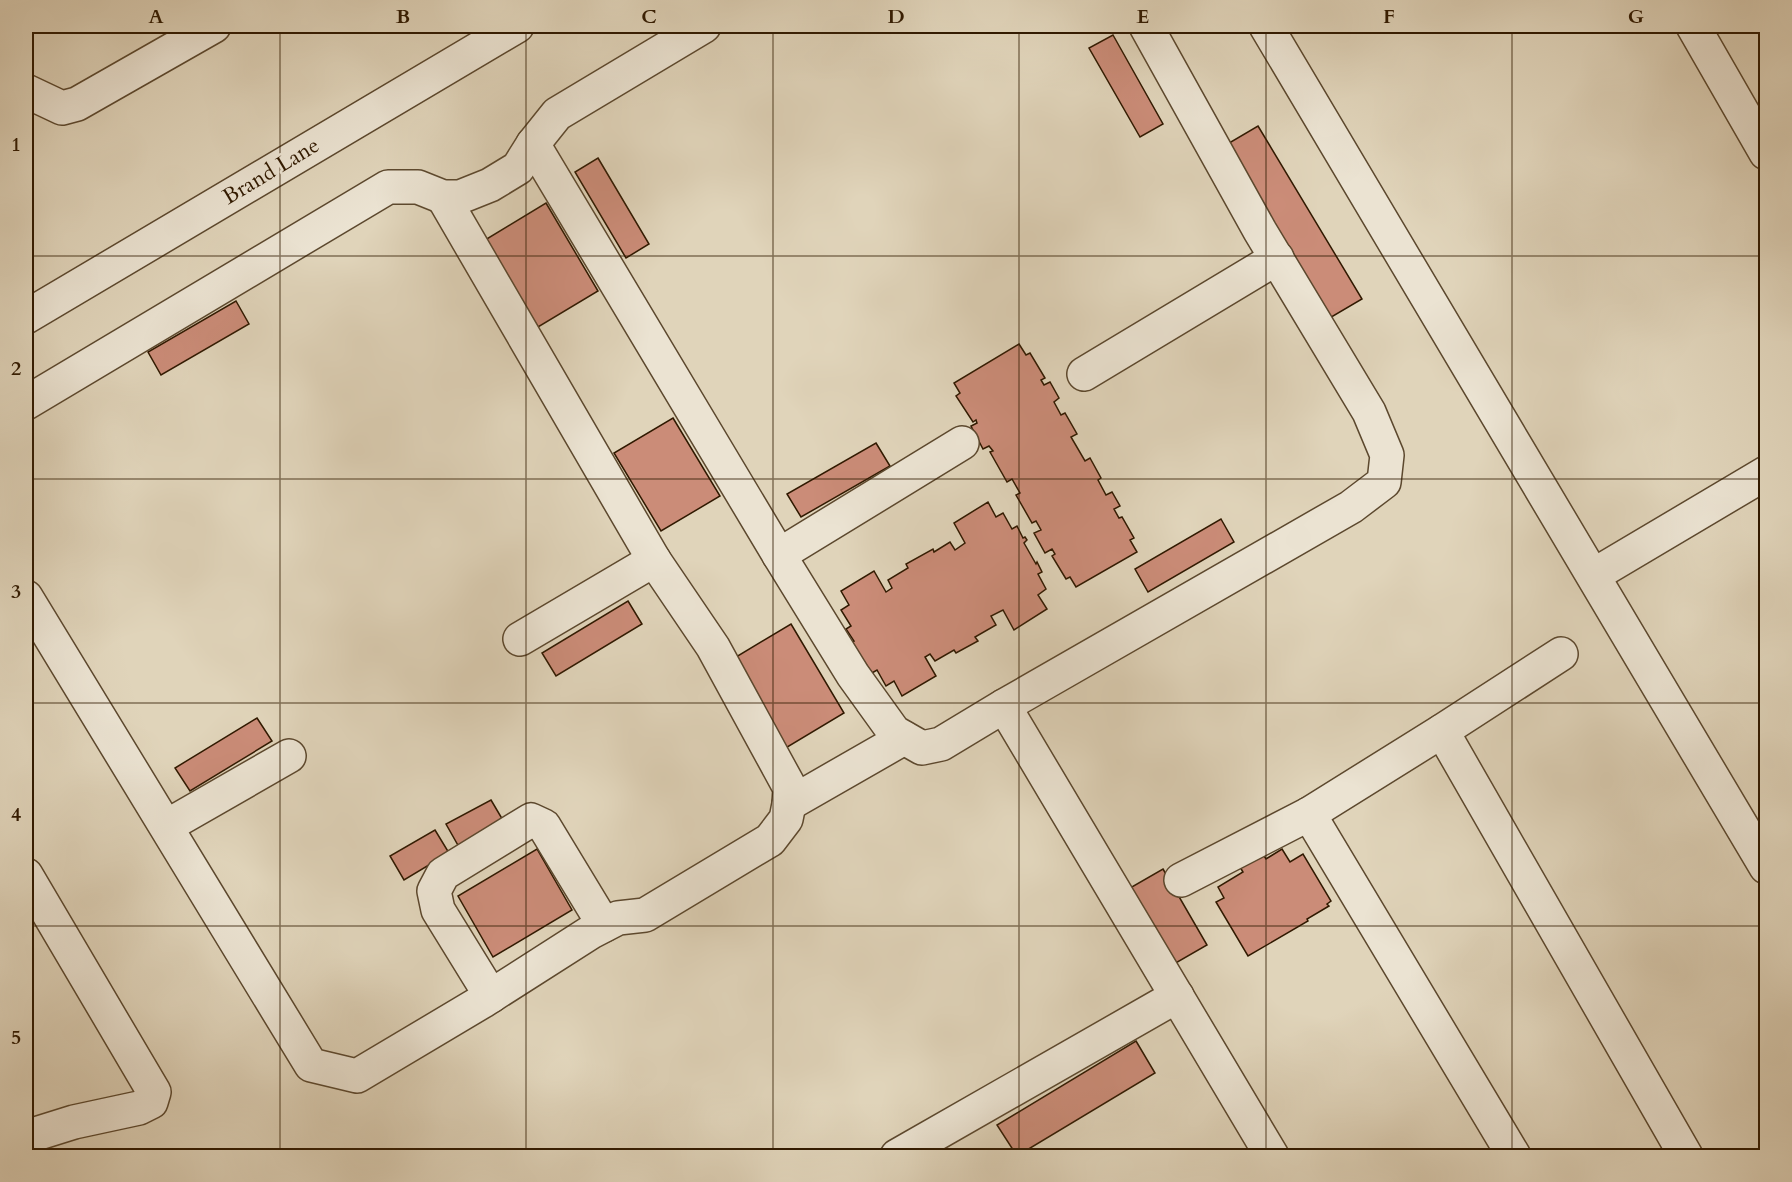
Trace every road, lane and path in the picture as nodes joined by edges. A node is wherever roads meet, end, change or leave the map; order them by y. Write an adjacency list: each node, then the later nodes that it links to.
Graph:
1 (214, 26): 7 (street)
2 (517, 26): 12 (street, Brand Lane)
3 (704, 26): 8 (street)
4 (1146, 26): 11 (street)
5 (1266, 26): 19 (street)
6 (1693, 26): 9 (street)
7 (26, 91)
8 (533, 144): 10 (street); 17 (street)
9 (1767, 153)
10 (443, 197): 14 (street); 18 (street)
11 (1277, 258): 13 (street); 23 (street)
12 (26, 316)
13 (1084, 374)
14 (26, 403)
15 (962, 443): 17 (street)
16 (1767, 473): 19 (street)
17 (779, 555): 25 (street)
18 (654, 560): 21 (street); 27 (street)
19 (1594, 575): 30 (street)
20 (26, 597): 29 (street)
21 (520, 639)
22 (1561, 654): 24 (street)
23 (1004, 706): 25 (street); 35 (street)
24 (1442, 731): 28 (street); 40 (street)
25 (904, 738): 27 (street)
26 (289, 756): 29 (street)
27 (789, 804): 33 (street)
28 (1309, 814): 32 (street); 39 (street)
29 (167, 826): 34 (street)
30 (1767, 867)
31 (26, 875): 36 (street)
32 (1181, 880)
33 (604, 925): 34 (street); 34 (street)
34 (490, 996)
35 (1177, 996): 37 (street); 38 (street)
36 (26, 1137)
37 (897, 1156)
38 (1272, 1156)
39 (1514, 1156)
40 (1686, 1156)

